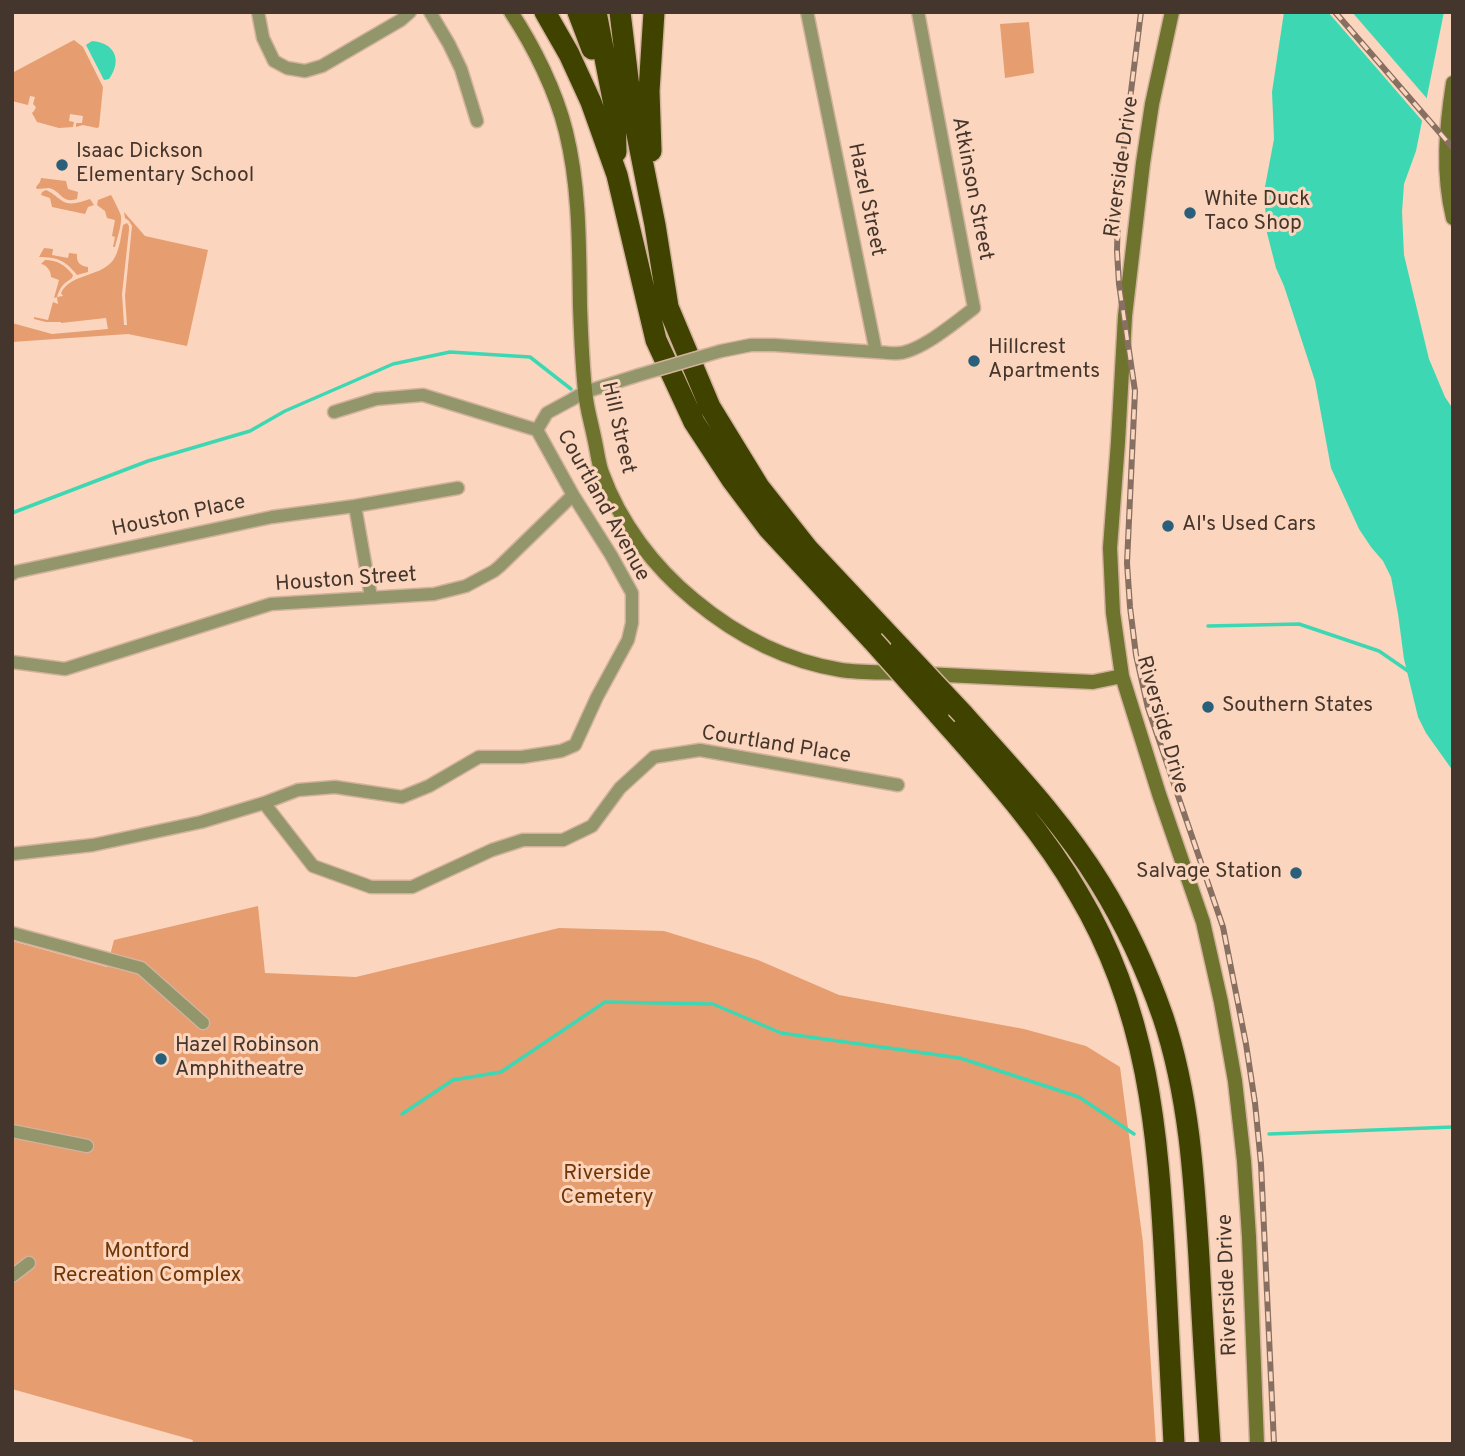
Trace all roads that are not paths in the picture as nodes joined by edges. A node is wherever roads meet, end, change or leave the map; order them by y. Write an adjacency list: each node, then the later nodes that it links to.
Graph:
1 (258, 12): 2 (street)
2 (410, 12)
3 (430, 12): 14 (street)
4 (511, 12): 20 (main road, Hill Street)
5 (545, 12): 16 (highway)
6 (578, 12): 15 (highway)
7 (596, 12): 15 (highway)
8 (620, 12): 18 (highway)
9 (654, 12): 18 (highway)
10 (807, 12): 19 (street, Hazel Street)
11 (918, 12): 19 (street, Atkinson Street)
12 (1172, 12): 29 (main road, Riverside Drive)
13 (1453, 83): 17 (main road)
14 (477, 121)
15 (614, 125): 16 (highway)
16 (617, 175): 39 (highway, bridge)
17 (1453, 218)
18 (655, 225): 40 (highway, bridge)
19 (876, 352): 20 (street, Courtland Avenue, bridge)
20 (585, 392): 22 (street, Courtland Avenue); 29 (main road, Hill Street)
21 (334, 412): 22 (street)
22 (537, 430): 24 (street, Courtland Avenue)
23 (458, 488): 25 (street, Houston Place)
24 (573, 495): 27 (street, Houston Street); 31 (street, Courtland Avenue)
25 (355, 506): 26 (street, Houston Place); 27 (street)
26 (12, 574)
27 (371, 597): 28 (street, Houston Street)
28 (12, 662)
29 (1122, 676): 41 (main road, Riverside Drive)
30 (898, 785): 31 (street, Courtland Place)
31 (264, 803): 32 (street, Courtland Avenue)
32 (12, 855)
33 (12, 933): 34 (street)
34 (203, 1023)
35 (12, 1131): 36 (street)
36 (87, 1146)
37 (29, 1263): 38 (street)
38 (12, 1276)
39 (1174, 1444)
40 (1210, 1444)
41 (1257, 1444)

